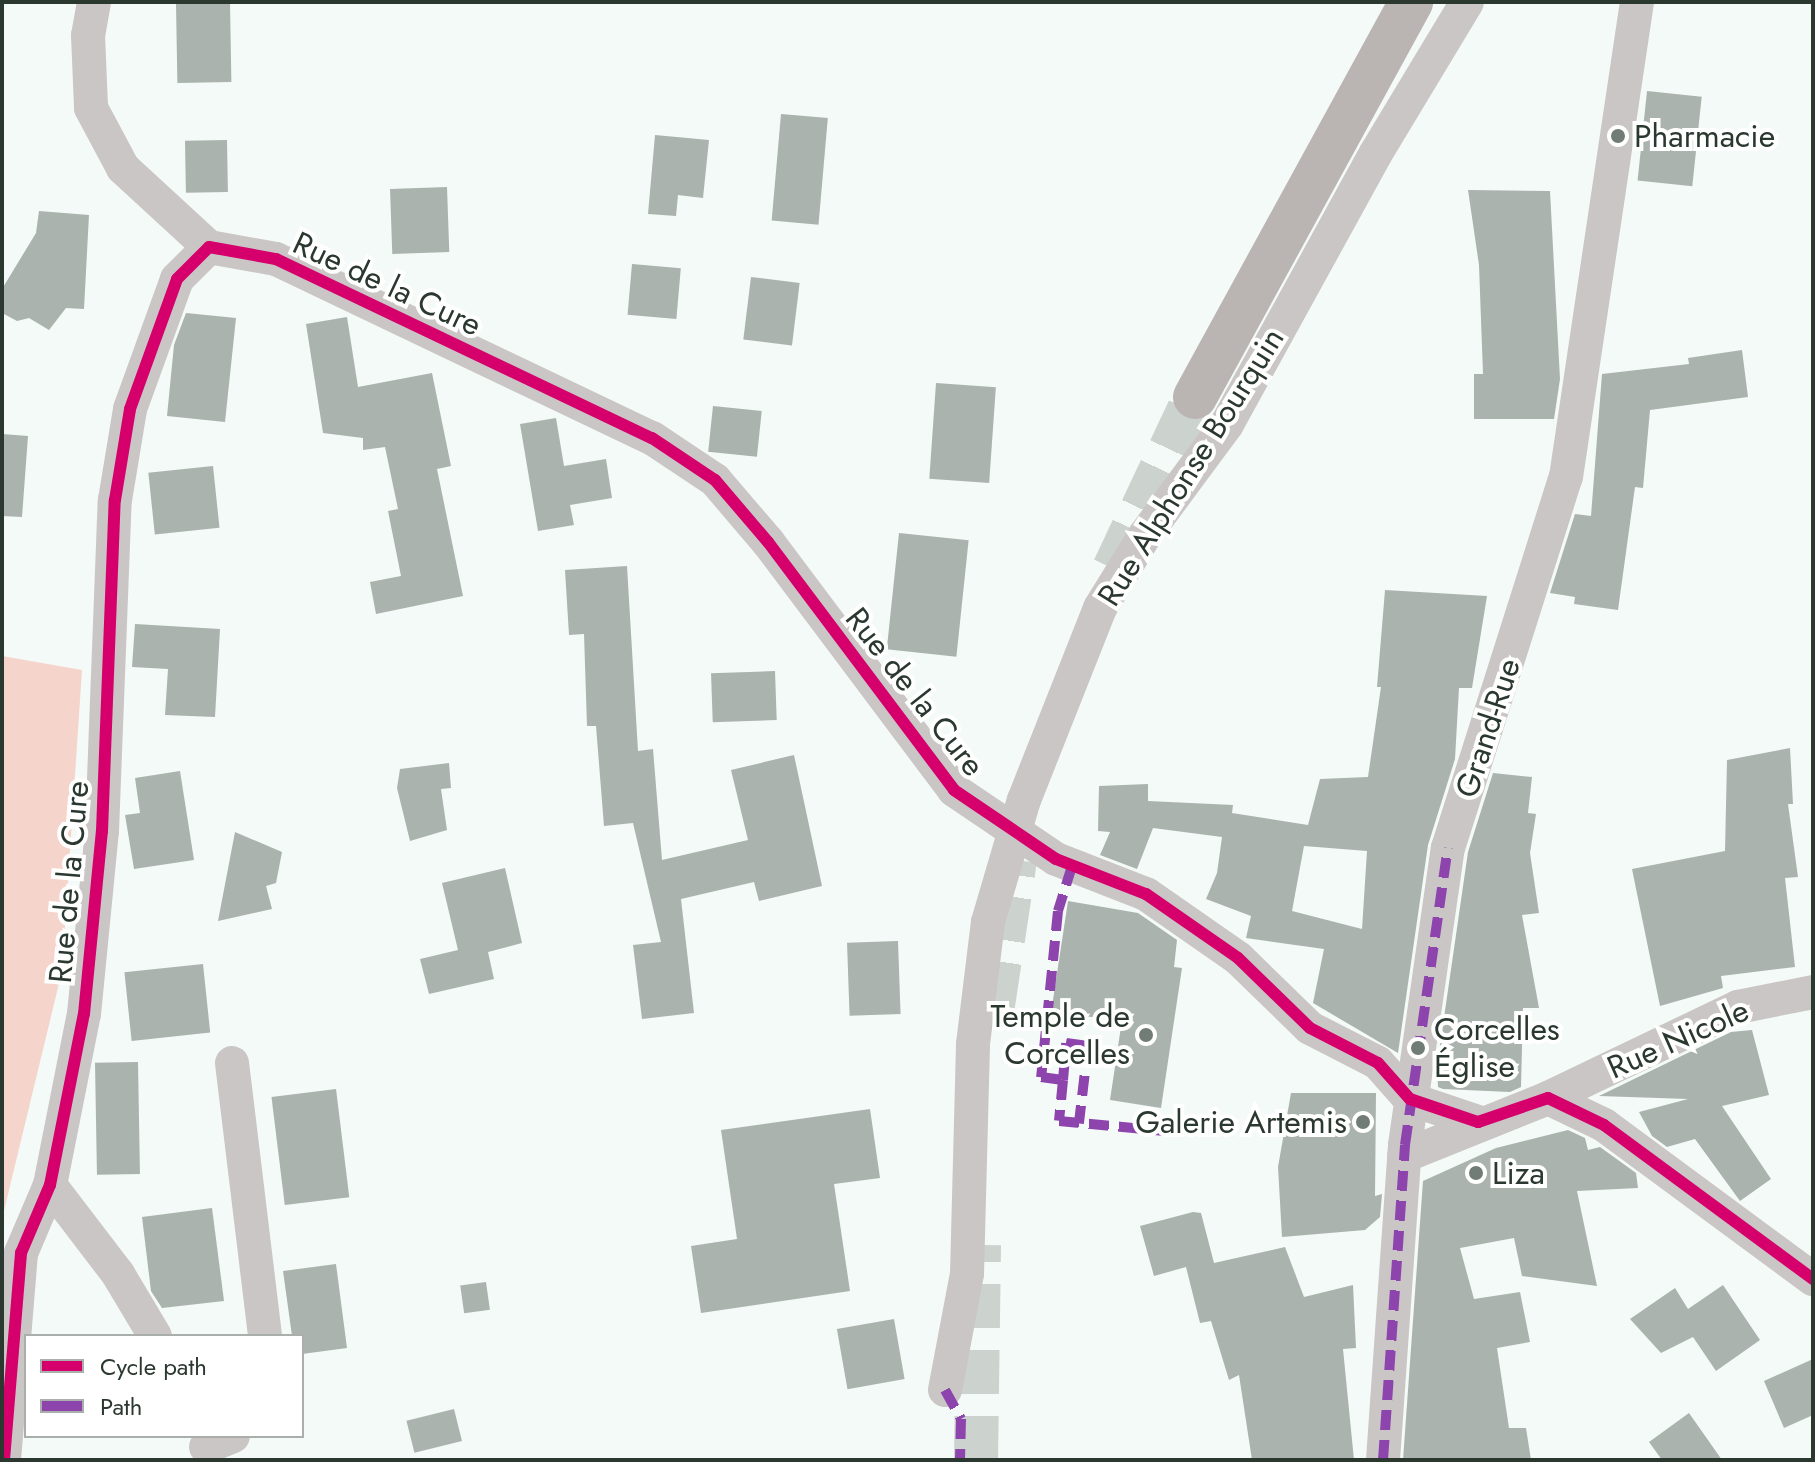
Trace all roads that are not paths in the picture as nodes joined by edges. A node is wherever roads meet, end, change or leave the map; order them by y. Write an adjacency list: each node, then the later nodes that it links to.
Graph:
1 (94, 2): 5 (street)
2 (1411, 2): 6 (main road)
3 (1467, 2): 7 (street, Rue Alphonse Bourquin)
4 (1637, 2): 11 (street, Grand-Rue)
5 (209, 247): 7 (street, Rue de la Cure); 14 (street, Rue de la Cure)
6 (1195, 397)
7 (1013, 833): 11 (street, Rue de la Cure); 18 (street, Rue Alphonse Bourquin)
8 (1813, 992): 10 (street, Rue Nicole)
9 (232, 1063): 17 (street)
10 (1548, 1098): 12 (street, Rue Nicole); 15 (street)
11 (1410, 1099): 12 (street); 13 (street, Grand-Rue)
12 (1478, 1122): 13 (street, Rue Nicole)
13 (1404, 1156): 20 (street, Grand-Rue)
14 (50, 1185): 16 (street); 19 (street, Rue de la Cure)
15 (1813, 1279)
16 (154, 1334)
17 (265, 1334)
18 (945, 1390)
19 (4, 1460)
20 (1383, 1460)

